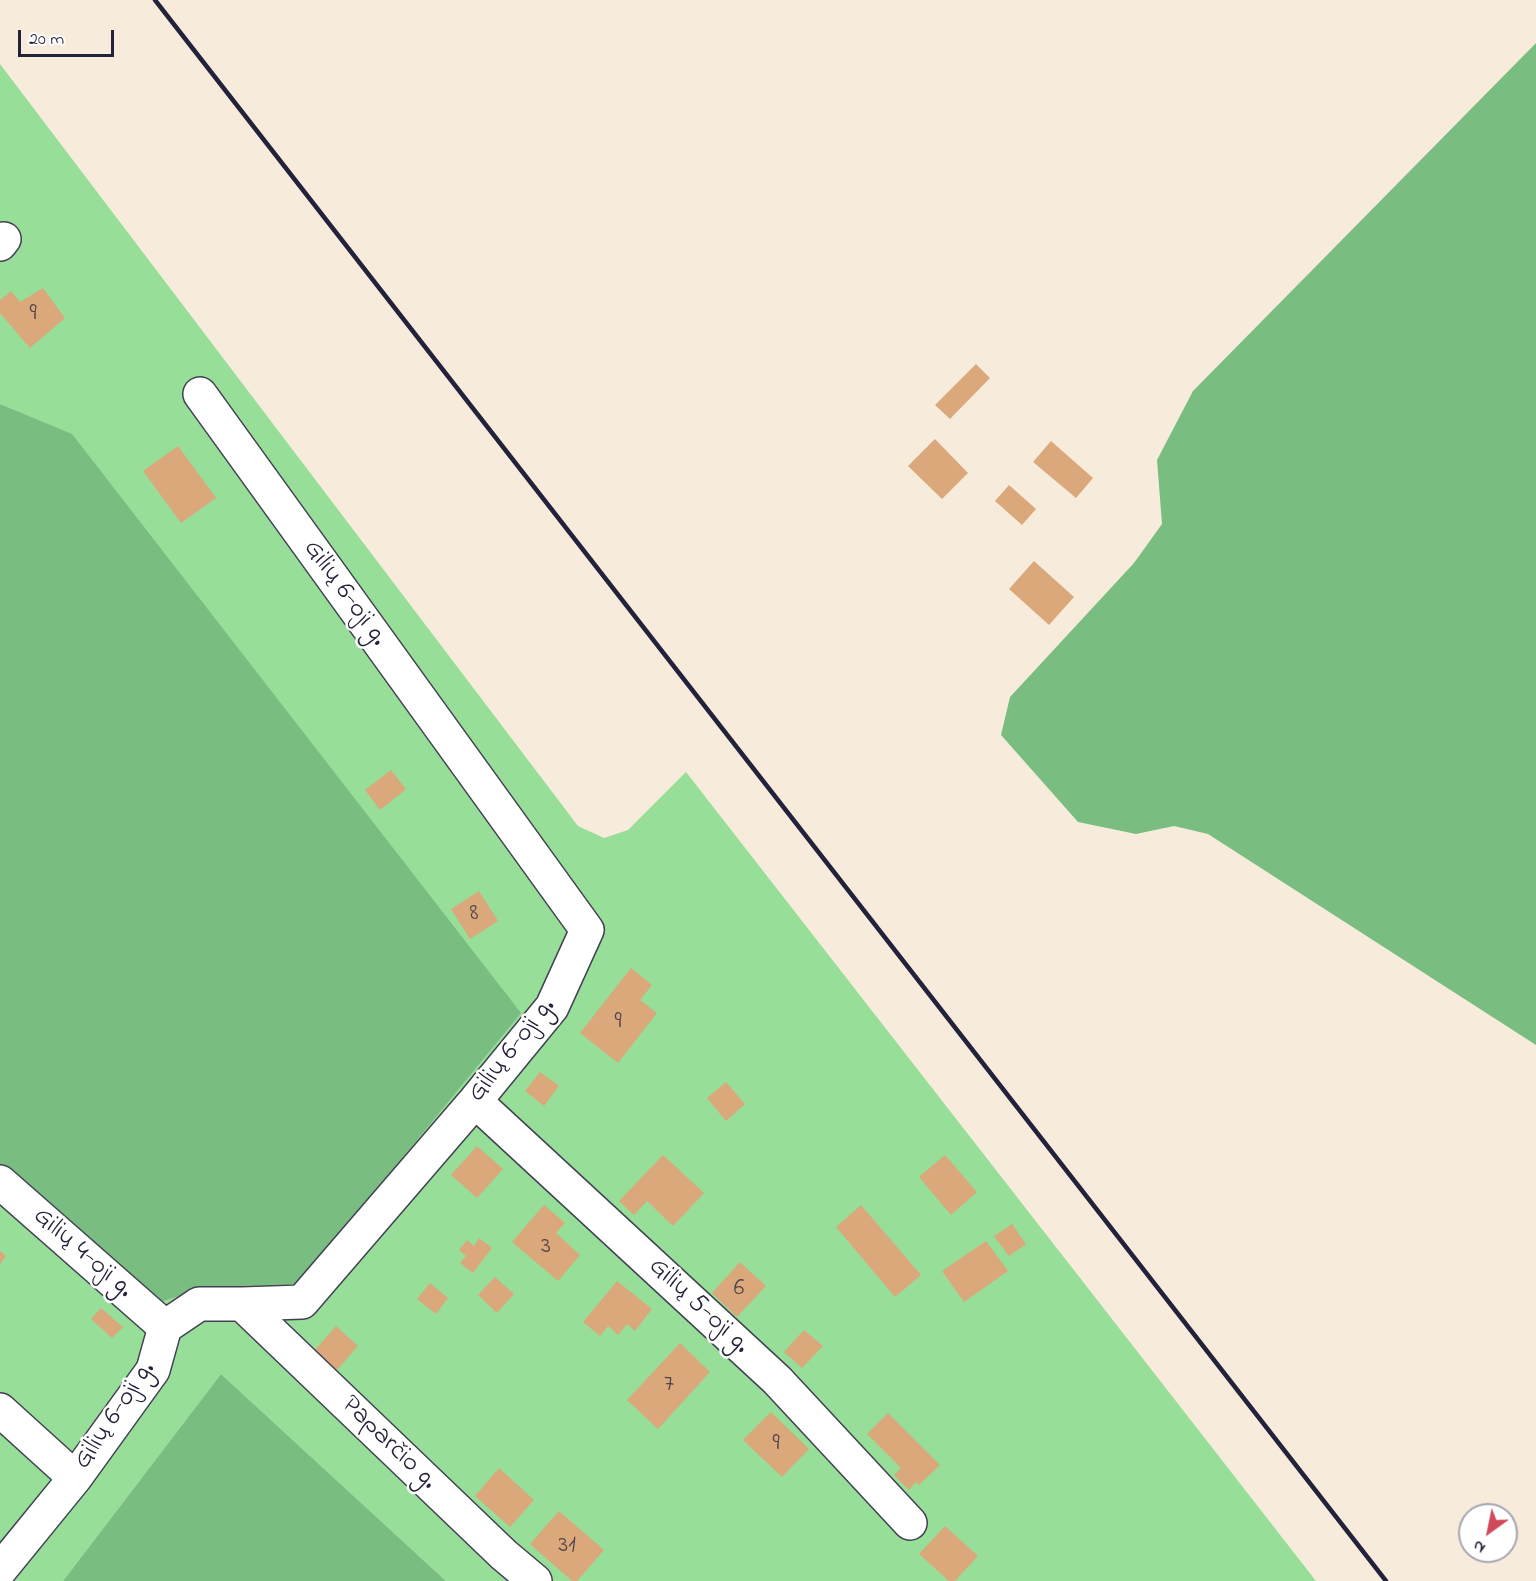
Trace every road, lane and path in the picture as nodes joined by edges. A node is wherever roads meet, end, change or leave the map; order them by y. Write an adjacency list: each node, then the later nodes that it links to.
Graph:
1 (200, 394): 2 (street, Gilių 6-oji g.)
2 (475, 1101): 4 (street, Gilių 6-oji g.); 8 (street, Gilių 5-oji g.)
3 (0, 1182): 5 (street, Gilių 4-oji g.)
4 (242, 1304): 5 (street, Gilių 6-oji g.); 10 (street, Paparčio g.)
5 (165, 1327): 7 (street, Gilių 6-oji g.)
6 (0, 1410): 7 (street)
7 (75, 1478): 9 (street, Gilių 6-oji g.)
8 (910, 1523)
9 (0, 1570)
10 (535, 1581)

